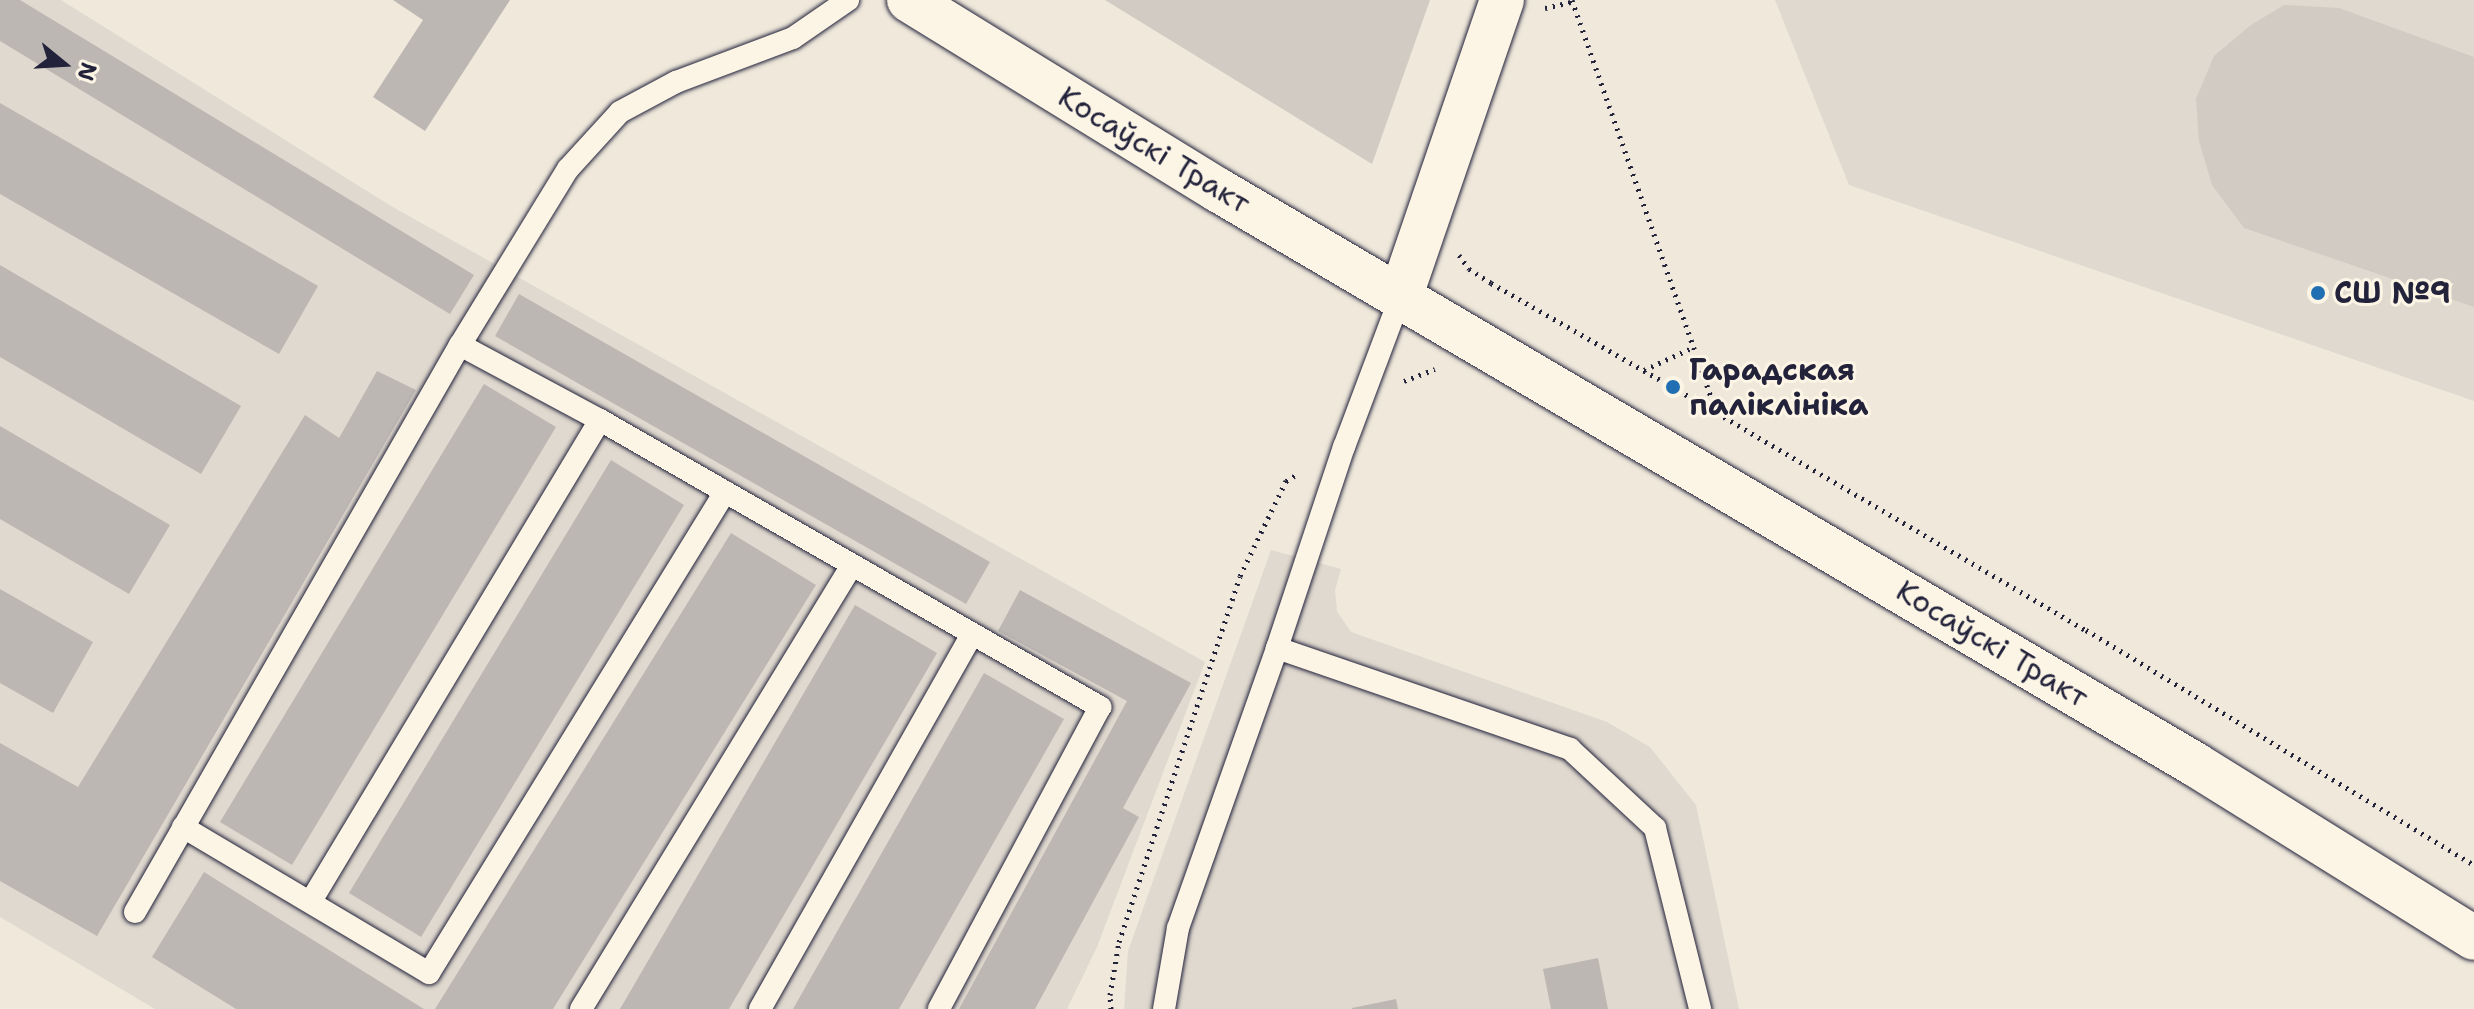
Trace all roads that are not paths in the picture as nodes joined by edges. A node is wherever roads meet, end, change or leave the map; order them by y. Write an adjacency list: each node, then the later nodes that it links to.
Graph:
1 (848, 0): 5 (lane)
2 (909, 0): 4 (main road, Косаўскі Тракт)
3 (1519, 5): 4 (main road)
4 (1401, 295): 10 (lane); 14 (main road, Косаўскі Тракт)
5 (460, 345): 6 (lane); 11 (lane)
6 (600, 420): 7 (lane); 12 (lane)
7 (725, 492): 8 (lane); 12 (lane)
8 (852, 565): 9 (lane); 15 (lane)
9 (972, 635): 16 (lane); 17 (lane)
10 (1277, 648): 18 (lane); 19 (lane)
11 (183, 827): 12 (lane); 13 (lane)
12 (311, 901)
13 (135, 912)
14 (2474, 938)
15 (581, 1009)
16 (760, 1009)
17 (939, 1009)
18 (1164, 1009)
19 (1700, 1009)

